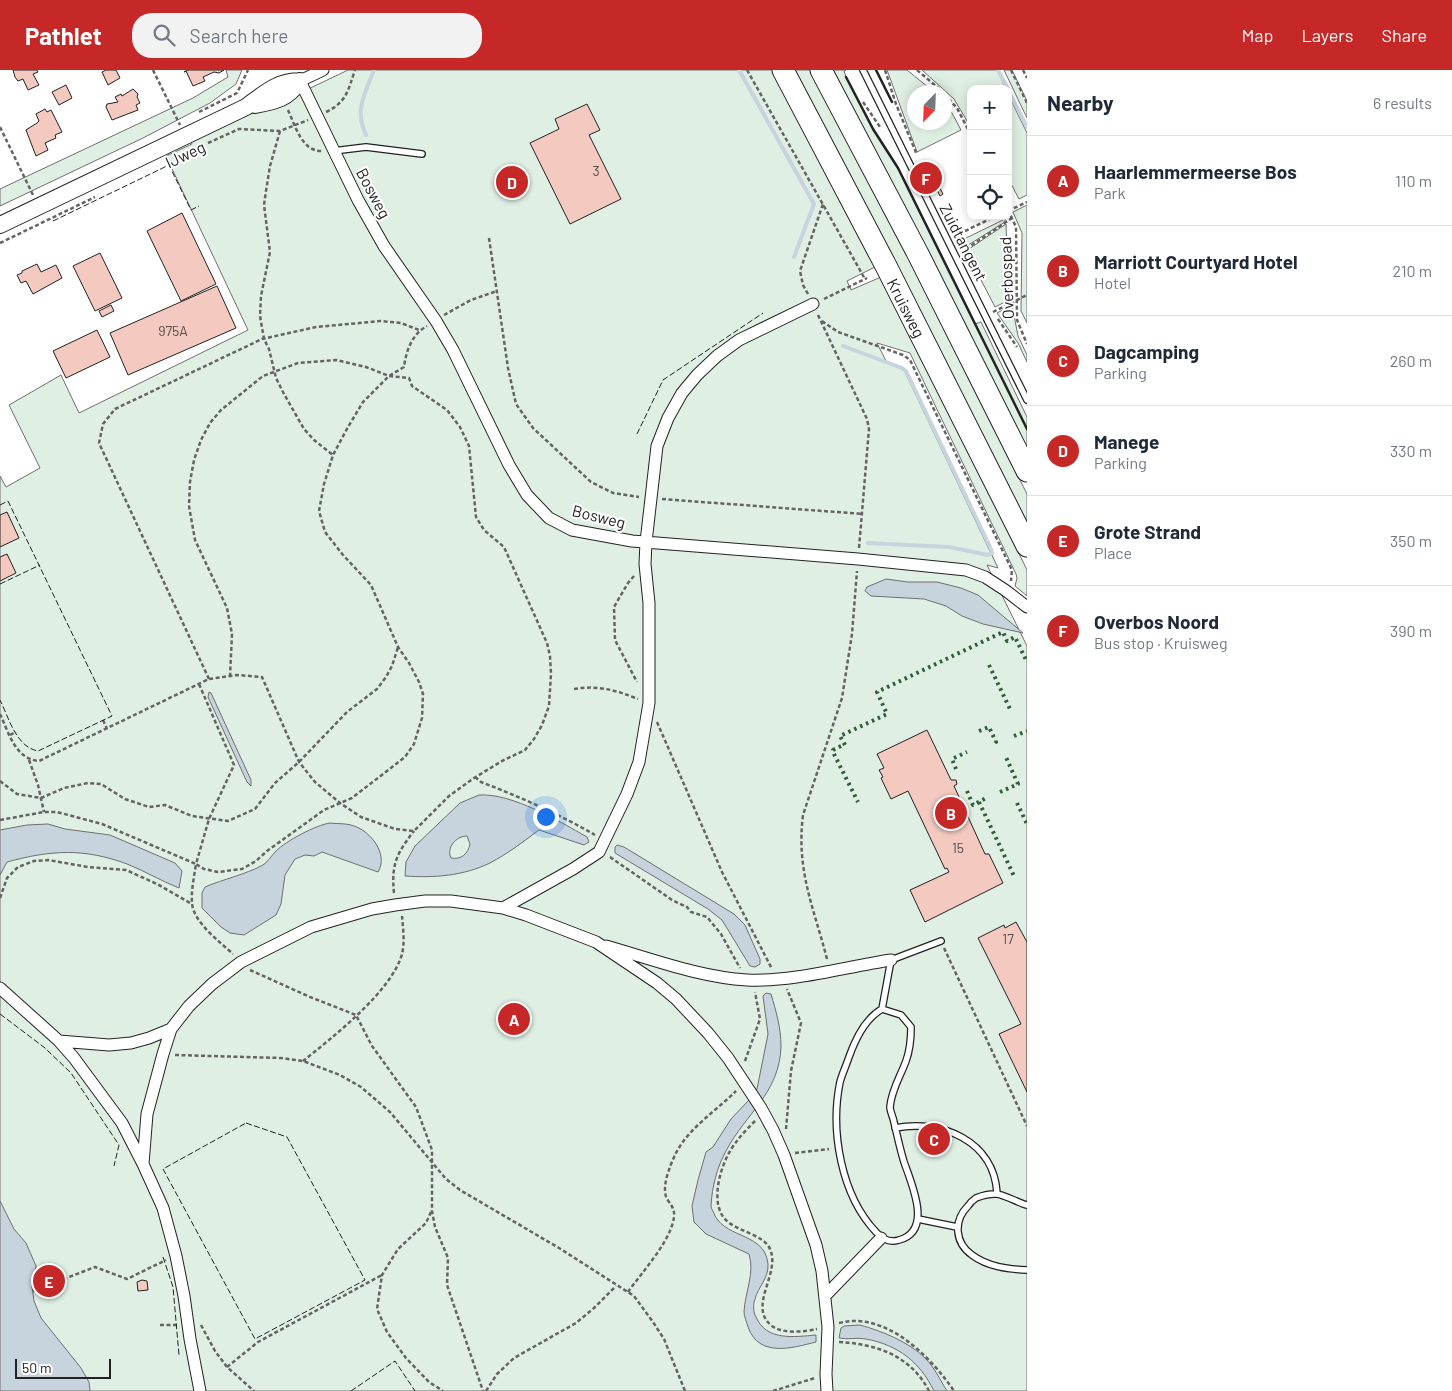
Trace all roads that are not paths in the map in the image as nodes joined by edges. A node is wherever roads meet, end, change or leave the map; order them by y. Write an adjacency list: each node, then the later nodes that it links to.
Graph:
1 (323, 70): 5 (street, IJweg)
2 (783, 70): 13 (highway, Kruisweg)
3 (821, 70): 11 (highway, Kruisweg)
4 (863, 70): 10 (lane, Zuidtangent)
5 (297, 76): 6 (street, Bosweg); 8 (street, IJweg)
6 (334, 151): 7 (lane, Bosweg); 12 (street, Bosweg)
7 (422, 154)
8 (0, 225)
9 (813, 304): 12 (street)
10 (1027, 400)
11 (1027, 471)
12 (646, 542): 14 (street, Bosweg); 15 (street)
13 (1027, 546)
14 (1027, 607)
15 (503, 908): 17 (street); 21 (street)
16 (941, 941): 18 (lane)
17 (596, 942): 18 (street); 31 (street)
18 (891, 960): 20 (lane)
19 (0, 988): 22 (street)
20 (882, 1009): 23 (lane); 29 (lane)
21 (172, 1028): 22 (street); 24 (street)
22 (59, 1041): 24 (street)
23 (895, 1128): 25 (lane); 27 (lane)
24 (143, 1164): 32 (street)
25 (997, 1194): 26 (lane); 28 (lane)
26 (1027, 1205)
27 (918, 1219): 28 (lane); 29 (lane)
28 (956, 1227): 30 (lane)
29 (881, 1238): 31 (street)
30 (1027, 1270)
31 (824, 1296): 33 (street)
32 (200, 1391)
33 (827, 1391)

